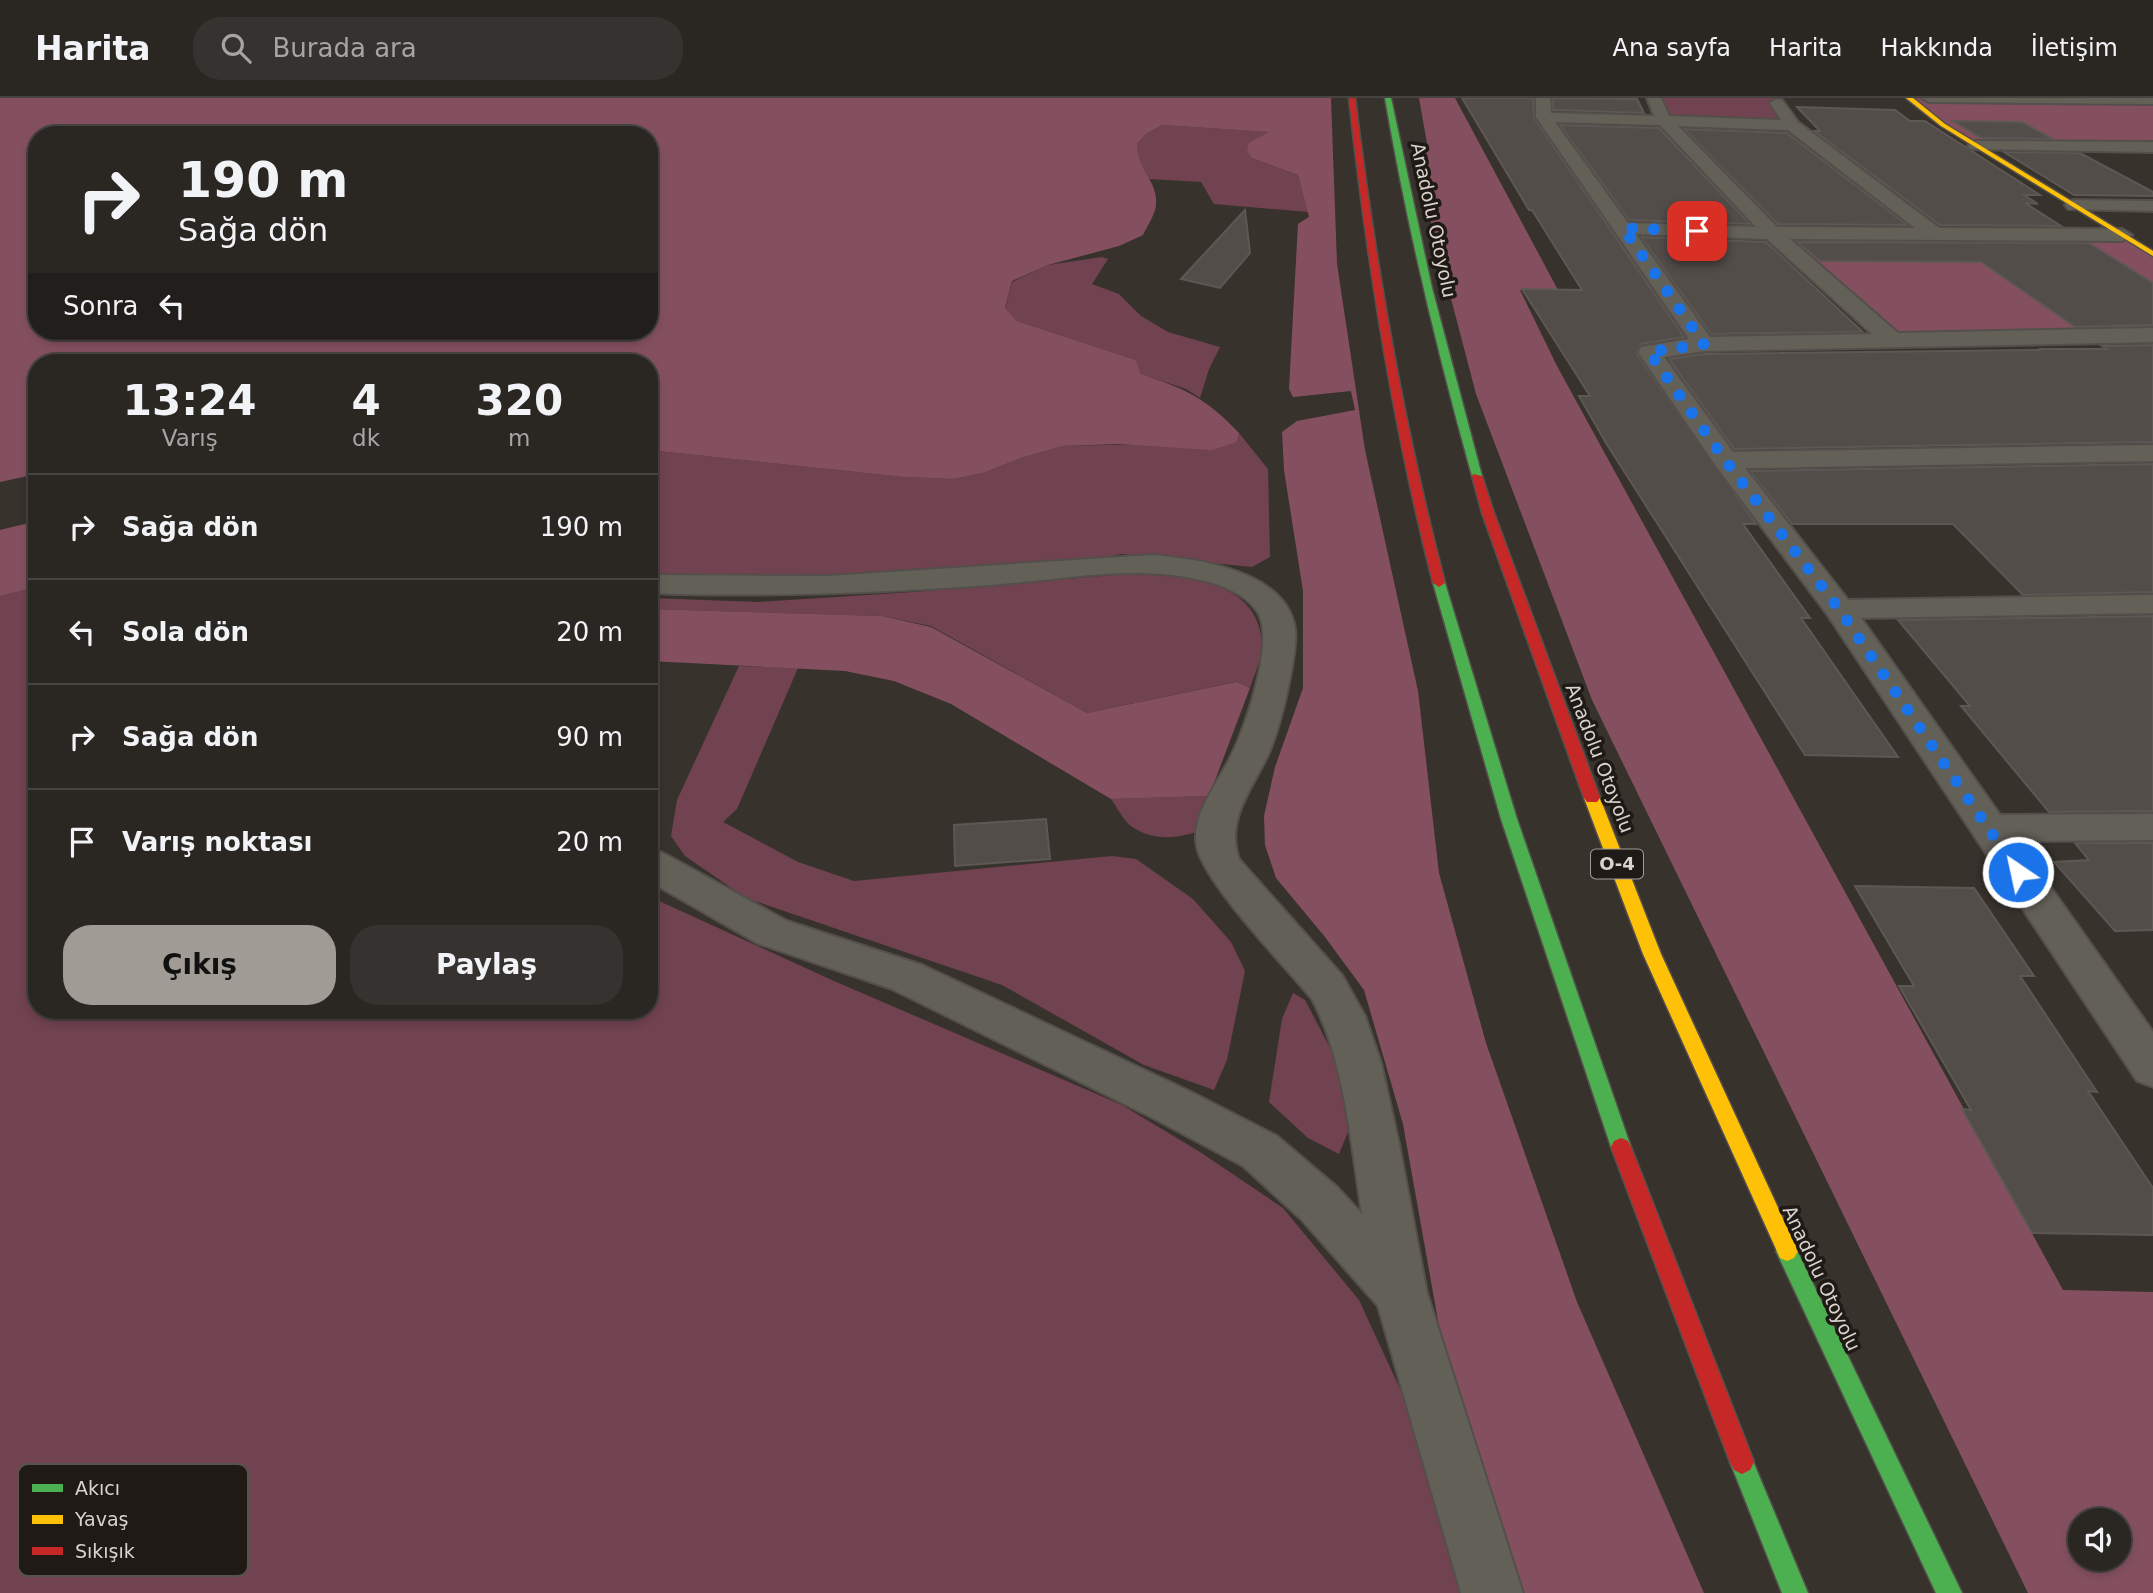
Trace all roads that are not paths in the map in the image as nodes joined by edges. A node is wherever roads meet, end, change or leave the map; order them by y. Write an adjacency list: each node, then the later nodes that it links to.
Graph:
1 (1352, 98): 34 (main road)
2 (1388, 98): 35 (main road, Anadolu Otoyolu / O-4)
3 (1654, 98): 9 (street)
4 (1774, 98): 10 (street)
5 (1909, 98): 11 (main road)
6 (1929, 98): 7 (street)
7 (2153, 100)
8 (1543, 107): 9 (street); 15 (street)
9 (1663, 120): 10 (street); 16 (street)
10 (1792, 125): 17 (street)
11 (1976, 146): 12 (street); 13 (main road)
12 (2153, 147)
13 (2074, 205): 14 (street); 18 (main road)
14 (2153, 206)
15 (1623, 228): 16 (street); 22 (street)
16 (1772, 233): 17 (street); 21 (street)
17 (1935, 234): 18 (street)
18 (2122, 235): 19 (main road)
19 (2153, 254)
20 (2153, 335): 21 (street)
21 (1892, 340): 22 (street)
22 (1704, 344): 24 (street)
23 (2153, 453): 24 (street)
24 (1725, 460): 27 (street)
25 (658, 584): 32 (street)
26 (2153, 604): 27 (street)
27 (1839, 609): 29 (street)
28 (2153, 827): 29 (street)
29 (1989, 828): 31 (street)
30 (658, 868): 32 (street)
31 (2153, 1068)
32 (1401, 1293): 33 (street)
33 (1492, 1593)
34 (1795, 1593)
35 (1949, 1593)

